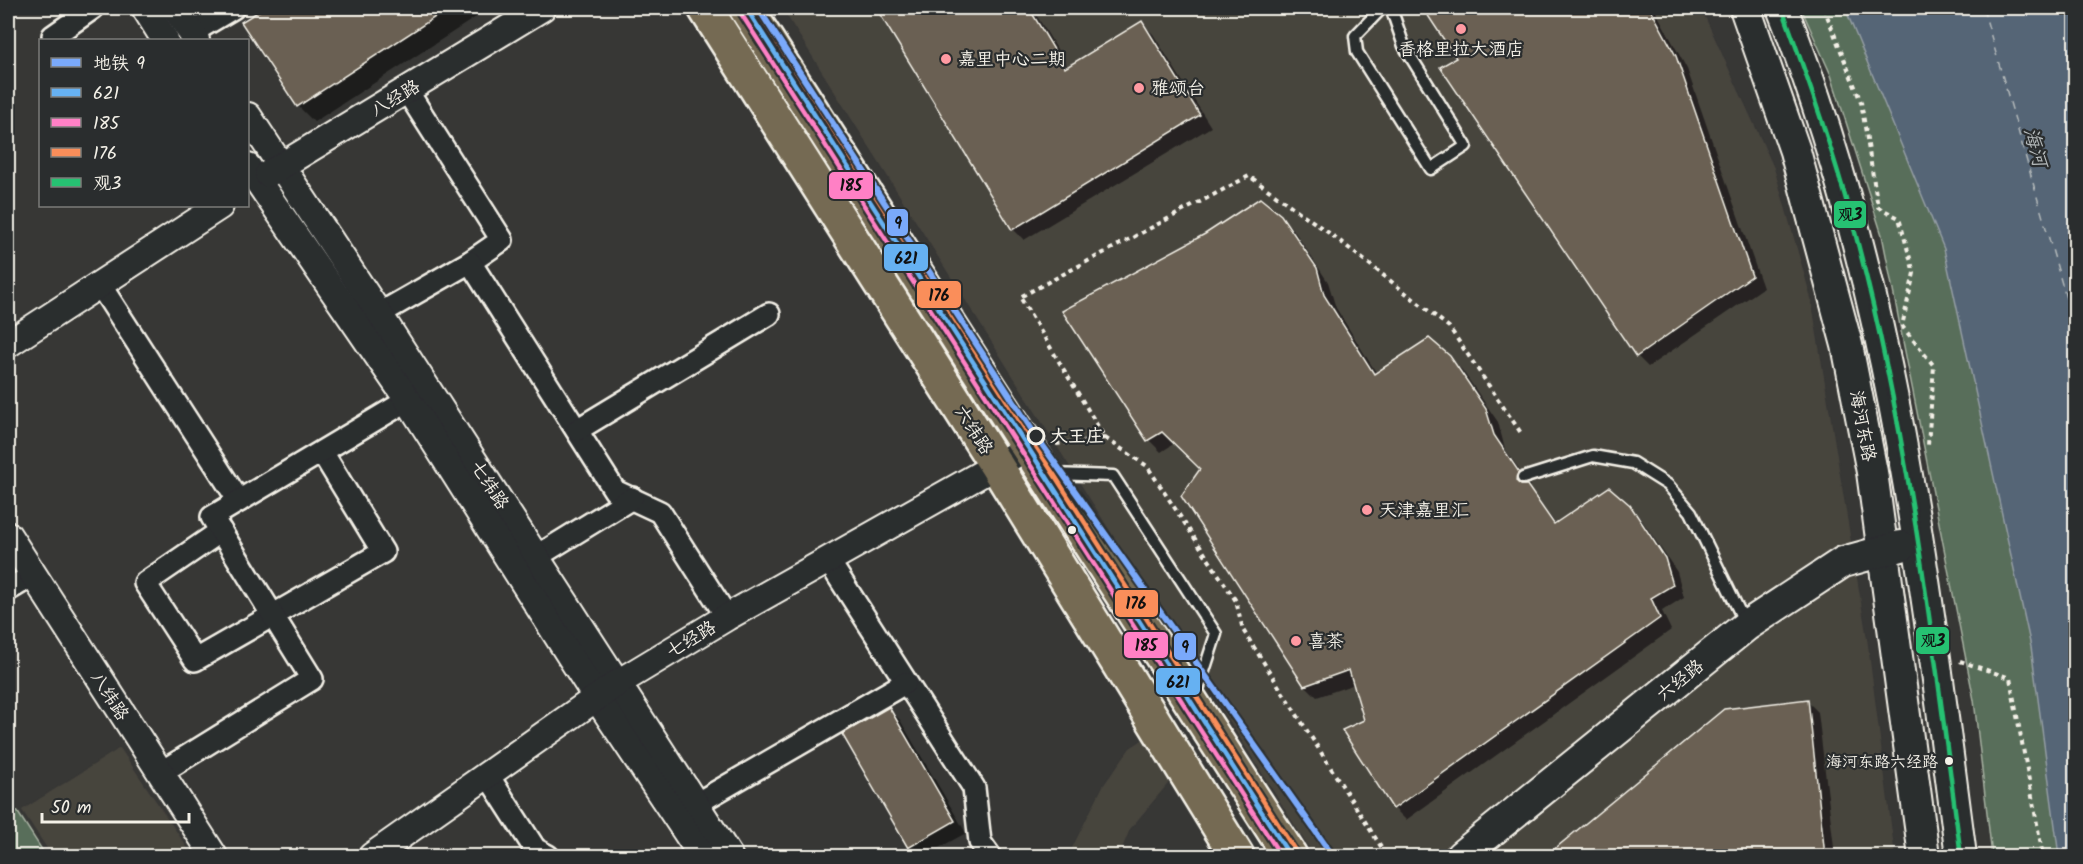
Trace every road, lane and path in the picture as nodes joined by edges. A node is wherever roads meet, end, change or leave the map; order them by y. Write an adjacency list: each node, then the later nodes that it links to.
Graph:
1 (93, 8): 14 (street)
2 (145, 8): 15 (street)
3 (175, 8): 13 (street)
4 (233, 8): 13 (street)
5 (542, 8): 16 (street, 八经路)
6 (705, 8): 33 (main road, 六纬路)
7 (746, 8): 32 (main road, 六纬路)
8 (1382, 8): 9 (lane)
9 (1391, 8)
10 (1745, 8): 40 (main road, 海河东路)
11 (1782, 8): 39 (main road, 海河东路)
12 (1824, 8): 30 (path)
13 (193, 37)
14 (55, 39)
15 (164, 39)
16 (407, 91): 18 (street, 八经路); 21 (street)
17 (249, 118): 18 (street, 七纬路)
18 (282, 167): 19 (street, 八经路); 23 (street, 七纬路)
19 (251, 178): 26 (street, 七纬路)
20 (218, 207): 22 (street)
21 (470, 262): 23 (street); 27 (street)
22 (100, 285): 25 (street); 36 (street)
23 (379, 314): 41 (street, 七纬路)
24 (769, 314): 27 (street)
25 (8, 344)
26 (408, 400): 31 (street); 50 (street, 七纬路)
27 (577, 430): 35 (street)
28 (1521, 433): 29 (path)
29 (1105, 438): 32 (path); 63 (path)
30 (1928, 447)
31 (322, 452): 36 (street); 45 (street)
32 (1035, 461): 33 (street, 七经路); 51 (main road, 六纬路); 51 (lane)
33 (996, 465): 42 (street, 七经路); 61 (main road, 六纬路)
34 (1523, 478): 47 (lane)
35 (632, 498): 41 (street); 46 (street)
36 (239, 501): 37 (street)
37 (221, 531): 45 (street); 45 (street)
38 (8, 536): 43 (street, 八纬路)
39 (1920, 543): 40 (main road, 六经路); 66 (main road, 海河东路)
40 (1882, 550): 47 (main road, 六经路); 65 (main road, 海河东路)
41 (536, 557): 50 (street, 七纬路)
42 (828, 560): 46 (street, 七经路); 49 (street)
43 (33, 575): 44 (street); 52 (street, 八纬路)
44 (8, 591)
45 (273, 616): 52 (street)
46 (727, 617): 50 (street, 七经路)
47 (1746, 626): 64 (main road, 六经路)
48 (1952, 658): 67 (path)
49 (905, 683): 54 (street); 60 (street)
50 (606, 690): 53 (street, 七经路); 54 (street, 七纬路); 55 (street, 七纬路)
51 (1194, 705): 62 (main road, 六纬路)
52 (160, 773): 56 (street, 八纬路)
53 (487, 774): 57 (street, 七经路); 58 (street)
54 (694, 806): 59 (street, 七纬路)
55 (694, 854)
56 (213, 856)
57 (372, 856)
58 (548, 856)
59 (729, 856)
60 (990, 856)
61 (1237, 856)
62 (1290, 856)
63 (1387, 856)
64 (1461, 856)
65 (1924, 856)
66 (1961, 856)
67 (2043, 856)

